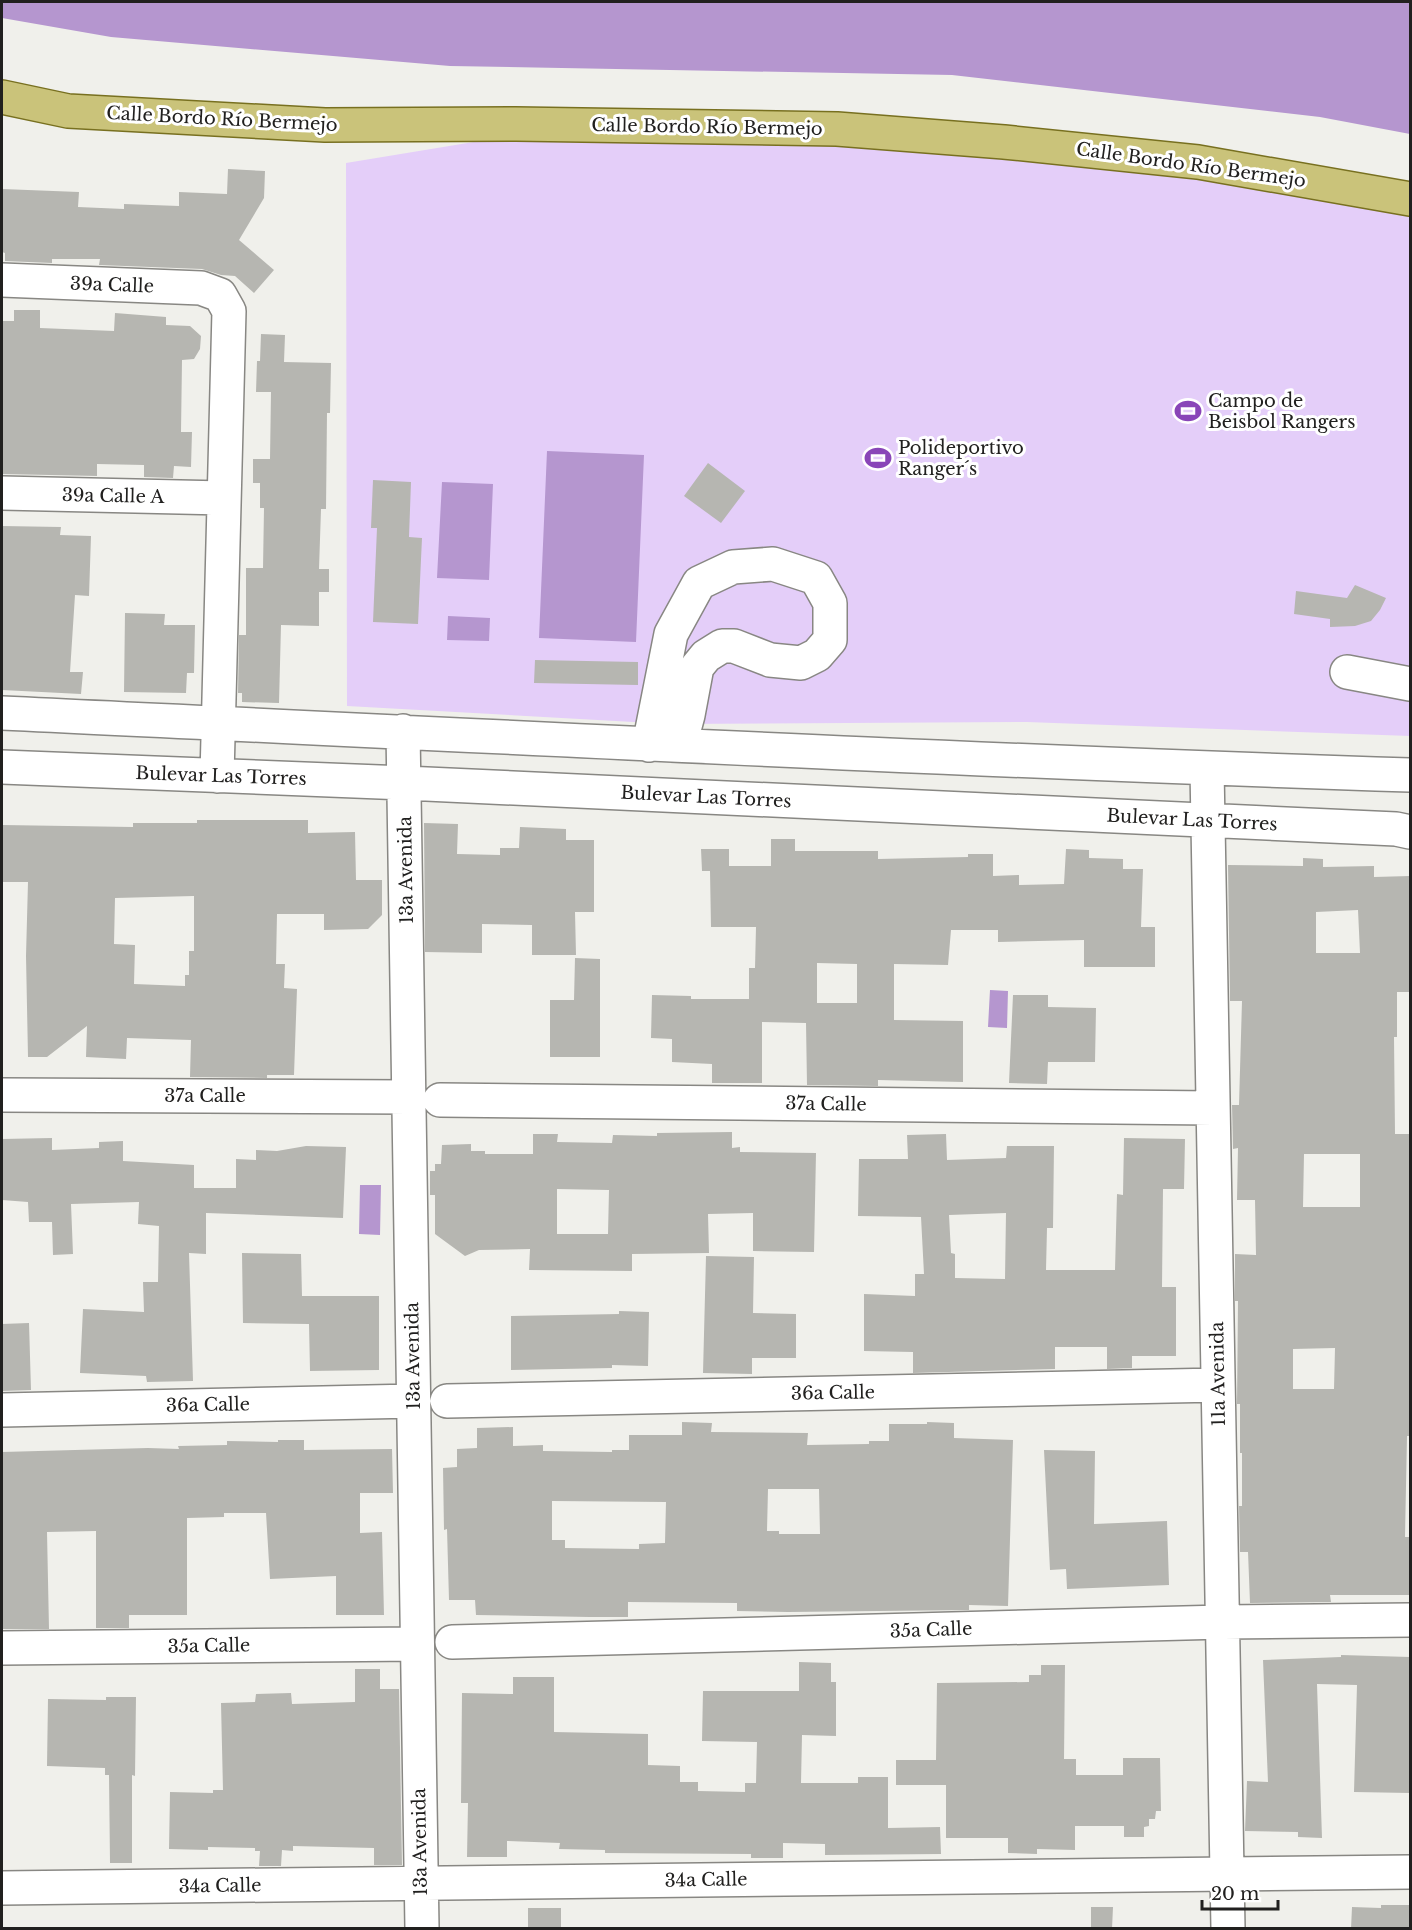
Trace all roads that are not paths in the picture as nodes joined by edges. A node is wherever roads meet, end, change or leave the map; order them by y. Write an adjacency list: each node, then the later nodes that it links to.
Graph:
1 (2, 97): 2 (main road, Calle Bordo Río Bermejo)
2 (1406, 196)
3 (2, 280): 5 (street, 39a Calle)
4 (2, 494): 5 (street, 39a Calle A)
5 (224, 498): 9 (street)
6 (1347, 672): 7 (street)
7 (1410, 684)
8 (2, 713): 9 (street)
9 (219, 723): 10 (street); 15 (street)
10 (403, 731): 11 (street); 16 (street, 13a Avenida)
11 (665, 745): 11 (street); 13 (street)
12 (2, 767): 15 (street, Bulevar Las Torres)
13 (1207, 769): 14 (street); 17 (street, 11a Avenida)
14 (1410, 775)
15 (217, 776): 16 (street, Bulevar Las Torres)
16 (405, 783): 17 (street, Bulevar Las Torres); 20 (street, 13a Avenida)
17 (1208, 820): 18 (street, Bulevar Las Torres); 21 (street, 11a Avenida)
18 (1410, 832)
19 (2, 1095): 20 (street, 37a Calle)
20 (424, 1099): 21 (street, 37a Calle); 23 (street, 13a Avenida)
21 (1213, 1108): 22 (street, 11a Avenida)
22 (1218, 1385): 24 (street, 36a Calle); 27 (street, 11a Avenida)
23 (414, 1401): 25 (street, 36a Calle); 29 (street, 13a Avenida)
24 (447, 1401)
25 (2, 1410)
26 (1410, 1620): 27 (street, 35a Calle)
27 (1223, 1622): 28 (street, 35a Calle); 32 (street, 11a Avenida)
28 (452, 1642)
29 (417, 1644): 30 (street, 35a Calle); 33 (street, 13a Avenida)
30 (2, 1648)
31 (1410, 1872): 32 (street, 34a Calle)
32 (1227, 1874): 33 (street, 34a Calle); 36 (street, 11a Avenida)
33 (421, 1884): 34 (street, 34a Calle); 35 (street, 13a Avenida)
34 (2, 1888)
35 (422, 1929)
36 (1228, 1929)

